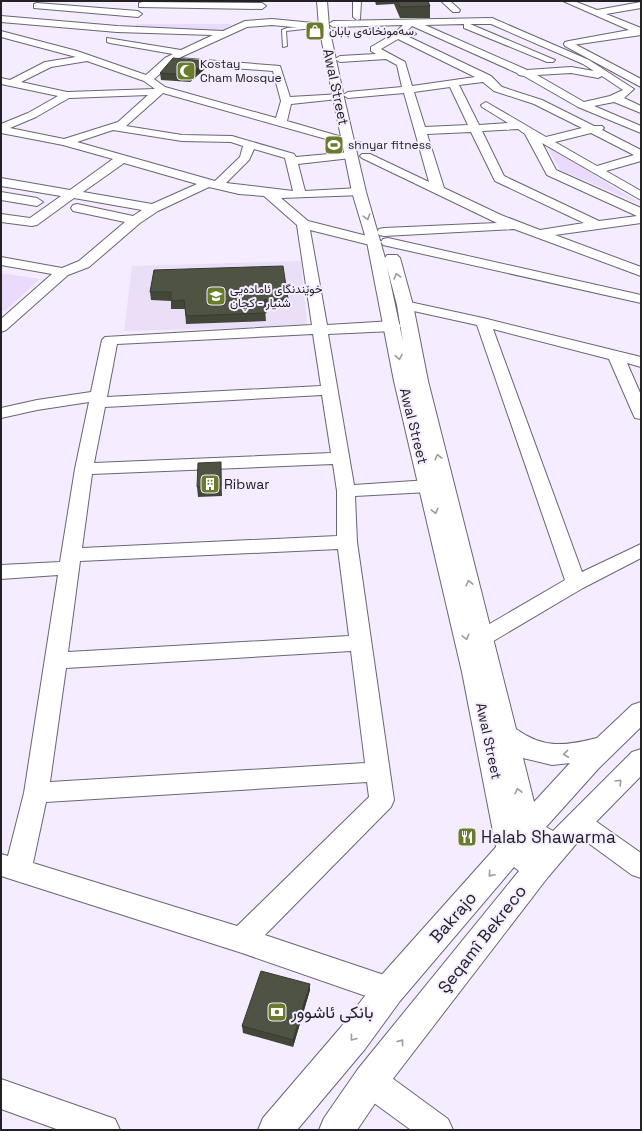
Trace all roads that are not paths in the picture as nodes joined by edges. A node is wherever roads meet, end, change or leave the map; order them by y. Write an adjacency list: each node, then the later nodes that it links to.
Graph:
1 (46, 1): 10 (street)
2 (322, 1): 23 (main road, Awal Street)
3 (330, 1): 23 (main road, Awal Street)
4 (357, 1): 15 (street)
5 (445, 1): 12 (street)
6 (567, 1): 13 (street)
7 (143, 3): 11 (street); 14 (street)
8 (262, 3): 11 (street); 18 (street)
9 (641, 5): 13 (street)
10 (37, 6): 14 (street); 16 (street)
11 (251, 6): 20 (street)
12 (456, 10)
13 (597, 13): 27 (street)
14 (138, 14): 22 (street)
15 (357, 17)
16 (5, 20): 21 (street)
17 (495, 20): 19 (street); 24 (street); 40 (street)
18 (280, 22): 20 (street); 23 (street)
19 (411, 22): 23 (street); 26 (street); 31 (street)
20 (245, 24): 22 (street); 29 (street)
21 (78, 26): 25 (street); 28 (street)
22 (133, 26): 25 (street); 29 (street)
23 (322, 26): 33 (lane); 38 (main road, Awal Street); 54 (main road, Awal Street)
24 (467, 26): 26 (street); 40 (street)
25 (117, 29): 35 (street)
26 (433, 31): 31 (street); 42 (street)
27 (641, 32): 32 (street)
28 (69, 33)
29 (222, 33): 35 (street)
30 (1, 34): 34 (street)
31 (398, 35): 36 (street); 43 (street)
32 (569, 44): 49 (main road)
33 (285, 46)
34 (87, 53): 44 (street); 47 (street)
35 (181, 53): 39 (street)
36 (388, 56): 38 (street); 50 (street)
37 (250, 58): 41 (street)
38 (340, 59): 54 (main road, Awal Street)
39 (168, 60): 41 (street); 44 (street)
40 (586, 62): 45 (street)
41 (243, 65): 57 (street)
42 (526, 73): 43 (street); 45 (street); 59 (street)
43 (482, 77): 48 (street); 50 (street); 70 (street)
44 (148, 79): 51 (street)
45 (611, 79): 55 (street)
46 (1, 81): 47 (street)
47 (14, 82): 53 (street)
48 (453, 83): 50 (street); 67 (street)
49 (641, 84)
50 (407, 85): 54 (street); 72 (street)
51 (159, 90): 53 (street); 56 (street); 66 (street)
52 (219, 93): 56 (street)
53 (66, 95): 68 (street)
54 (343, 95): 57 (street); 77 (main road, Awal Street)
55 (615, 98): 59 (street); 61 (street)
56 (213, 102): 60 (street)
57 (286, 103): 60 (street); 64 (street)
58 (486, 105): 69 (street)
59 (582, 105): 65 (street)
60 (235, 108): 62 (street)
61 (641, 110)
62 (266, 118): 64 (street); 73 (street)
63 (641, 119): 65 (street)
64 (281, 122): 77 (street)
65 (623, 122): 70 (street); 71 (street)
66 (112, 127): 73 (street); 75 (street)
67 (474, 127): 69 (street); 72 (street); 99 (street)
68 (1, 129): 75 (street)
69 (526, 129): 74 (street); 94 (street)
70 (594, 129): 74 (street); 78 (street)
71 (641, 130)
72 (421, 131): 85 (street)
73 (227, 138): 76 (street)
74 (547, 140): 82 (street)
75 (65, 142): 80 (street)
76 (250, 143): 81 (street); 84 (street)
77 (357, 150): 81 (street); 85 (street); 86 (main road, Awal Street); 102 (main road, Awal Street)
78 (641, 154)
79 (641, 157): 82 (street)
80 (123, 158): 84 (street); 87 (street)
81 (291, 161): 89 (street)
82 (595, 170): 91 (street)
83 (1, 182): 87 (street)
84 (213, 184): 88 (street); 93 (street)
85 (438, 190): 100 (street)
86 (359, 192): 89 (street); 102 (main road, Awal Street, one-way to 102)
87 (72, 194): 92 (street); 93 (street)
88 (269, 194): 89 (street); 98 (street)
89 (300, 195)
90 (1, 196): 92 (street)
91 (641, 196)
92 (56, 205): 95 (street); 97 (street)
93 (154, 208): 97 (street)
94 (641, 213)
95 (2, 218)
96 (641, 219): 99 (street)
97 (135, 220): 104 (street)
98 (303, 224): 102 (street); 111 (street)
99 (598, 225): 101 (street)
100 (514, 226): 101 (street); 102 (street)
101 (536, 235): 105 (street)
102 (382, 239): 106 (street); 107 (main road, Awal Street, one-way to 102); 110 (main road, Awal Street)
103 (1, 262): 104 (street)
104 (63, 272): 108 (street)
105 (641, 272)
106 (641, 299)
107 (405, 305): 109 (street); 128 (main road, Awal Street, one-way to 107)
108 (3, 322)
109 (483, 322): 112 (street); 127 (street)
110 (392, 326): 111 (street); 121 (main road, Awal Street, one-way to 121)
111 (321, 329): 114 (street); 115 (street)
112 (615, 354): 113 (street); 117 (street)
113 (638, 362)
114 (330, 390): 115 (street); 119 (street)
115 (99, 399): 116 (street); 120 (street)
116 (3, 412): 118 (street)
117 (641, 414)
118 (1, 428)
119 (340, 458): 120 (street); 122 (street)
120 (84, 469): 125 (street)
121 (429, 486): 122 (street); 140 (main road, Awal Street, one-way to 140)
122 (346, 492): 123 (street)
123 (347, 542): 125 (street); 129 (street)
124 (641, 550): 127 (street)
125 (70, 561): 126 (street); 130 (street)
126 (1, 572)
127 (576, 583): 128 (street)
128 (482, 638): 132 (main road, Awal Street)
129 (360, 644): 130 (street); 135 (street)
130 (56, 661): 137 (street)
131 (641, 712): 133 (main road, Bakrajo)
132 (505, 734): 133 (main road, one-way to 132); 140 (main road, Awal Street, one-way to 132)
133 (604, 746): 136 (main road, Bakrajo)
134 (641, 759): 138 (main road, Şeqamî Bekreco, one-way to 134)
135 (377, 772): 137 (street); 144 (street)
136 (570, 782): 138 (main road); 140 (main road, Bakrajo)
137 (36, 793): 142 (street)
138 (600, 801): 139 (main road, Şeqamî Bekreco)
139 (578, 822): 141 (main road, Şeqamî Bekreco); 143 (street)
140 (519, 840): 141 (main road); 145 (main road, Bakrajo, one-way to 145)
141 (547, 858): 146 (main road, Şeqamî Bekreco, one-way to 141)
142 (9, 867): 144 (street)
143 (641, 867)
144 (242, 940): 145 (street)
145 (389, 990): 149 (main road, Bakrajo, one-way to 149)
146 (370, 1081): 150 (main road, Şeqamî Bekreco); 151 (street)
147 (1, 1094): 148 (street)
148 (104, 1130)
149 (275, 1130)
150 (336, 1130)
151 (437, 1130)

